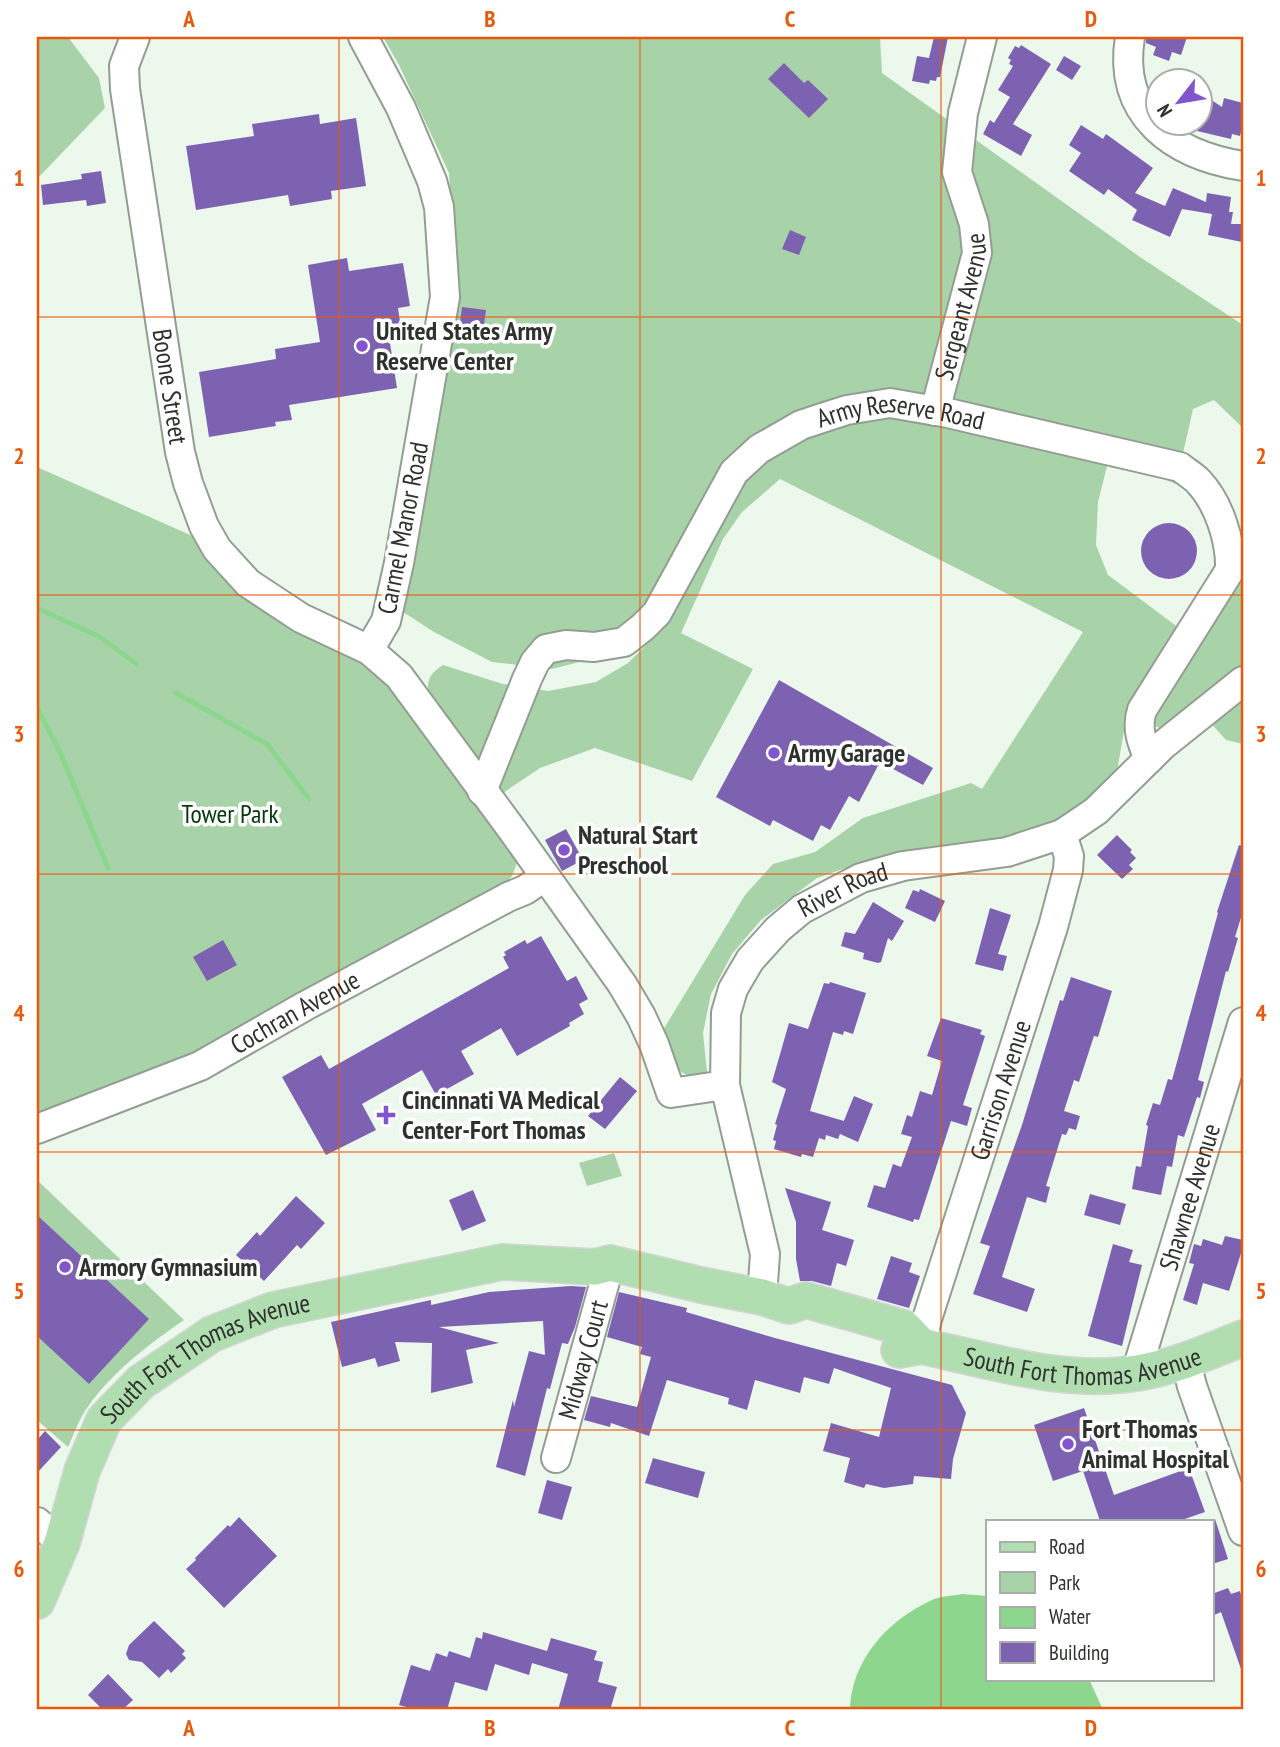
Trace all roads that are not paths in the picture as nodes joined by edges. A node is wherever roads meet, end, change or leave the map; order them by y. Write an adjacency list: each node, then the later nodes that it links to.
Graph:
1 (135, 37): 7 (street, Boone Street)
2 (363, 37): 7 (street, Carmel Manor Road)
3 (982, 37): 6 (street, Sergeant Avenue)
4 (1130, 37): 5 (street)
5 (1243, 166)
6 (935, 411): 9 (street, Army Reserve Road); 10 (street, Army Reserve Road)
7 (369, 650): 10 (street, Carmel Manor Road)
8 (1243, 681): 9 (street, River Road)
9 (1149, 759): 11 (street, River Road)
10 (482, 791): 12 (street, Carmel Manor Road)
11 (1062, 834): 14 (street, River Road); 19 (street, Garrison Avenue)
12 (544, 877): 14 (street, Carmel Manor Road); 15 (street, Cochran Avenue)
13 (1243, 1022): 21 (street, Shawnee Avenue)
14 (725, 1085): 17 (street, River Road)
15 (37, 1129)
16 (610, 1263): 17 (main road, South Fort Thomas Avenue); 22 (street, Midway Court); 24 (main road, South Fort Thomas Avenue)
17 (776, 1301): 19 (main road, South Fort Thomas Avenue)
18 (1243, 1338): 20 (main road, South Fort Thomas Avenue)
19 (921, 1346): 21 (main road, South Fort Thomas Avenue)
20 (1186, 1362): 21 (main road, South Fort Thomas Avenue); 23 (street)
21 (1136, 1373)
22 (556, 1458)
23 (1243, 1531)
24 (49, 1532): 25 (main road, South Fort Thomas Avenue)
25 (37, 1601)

